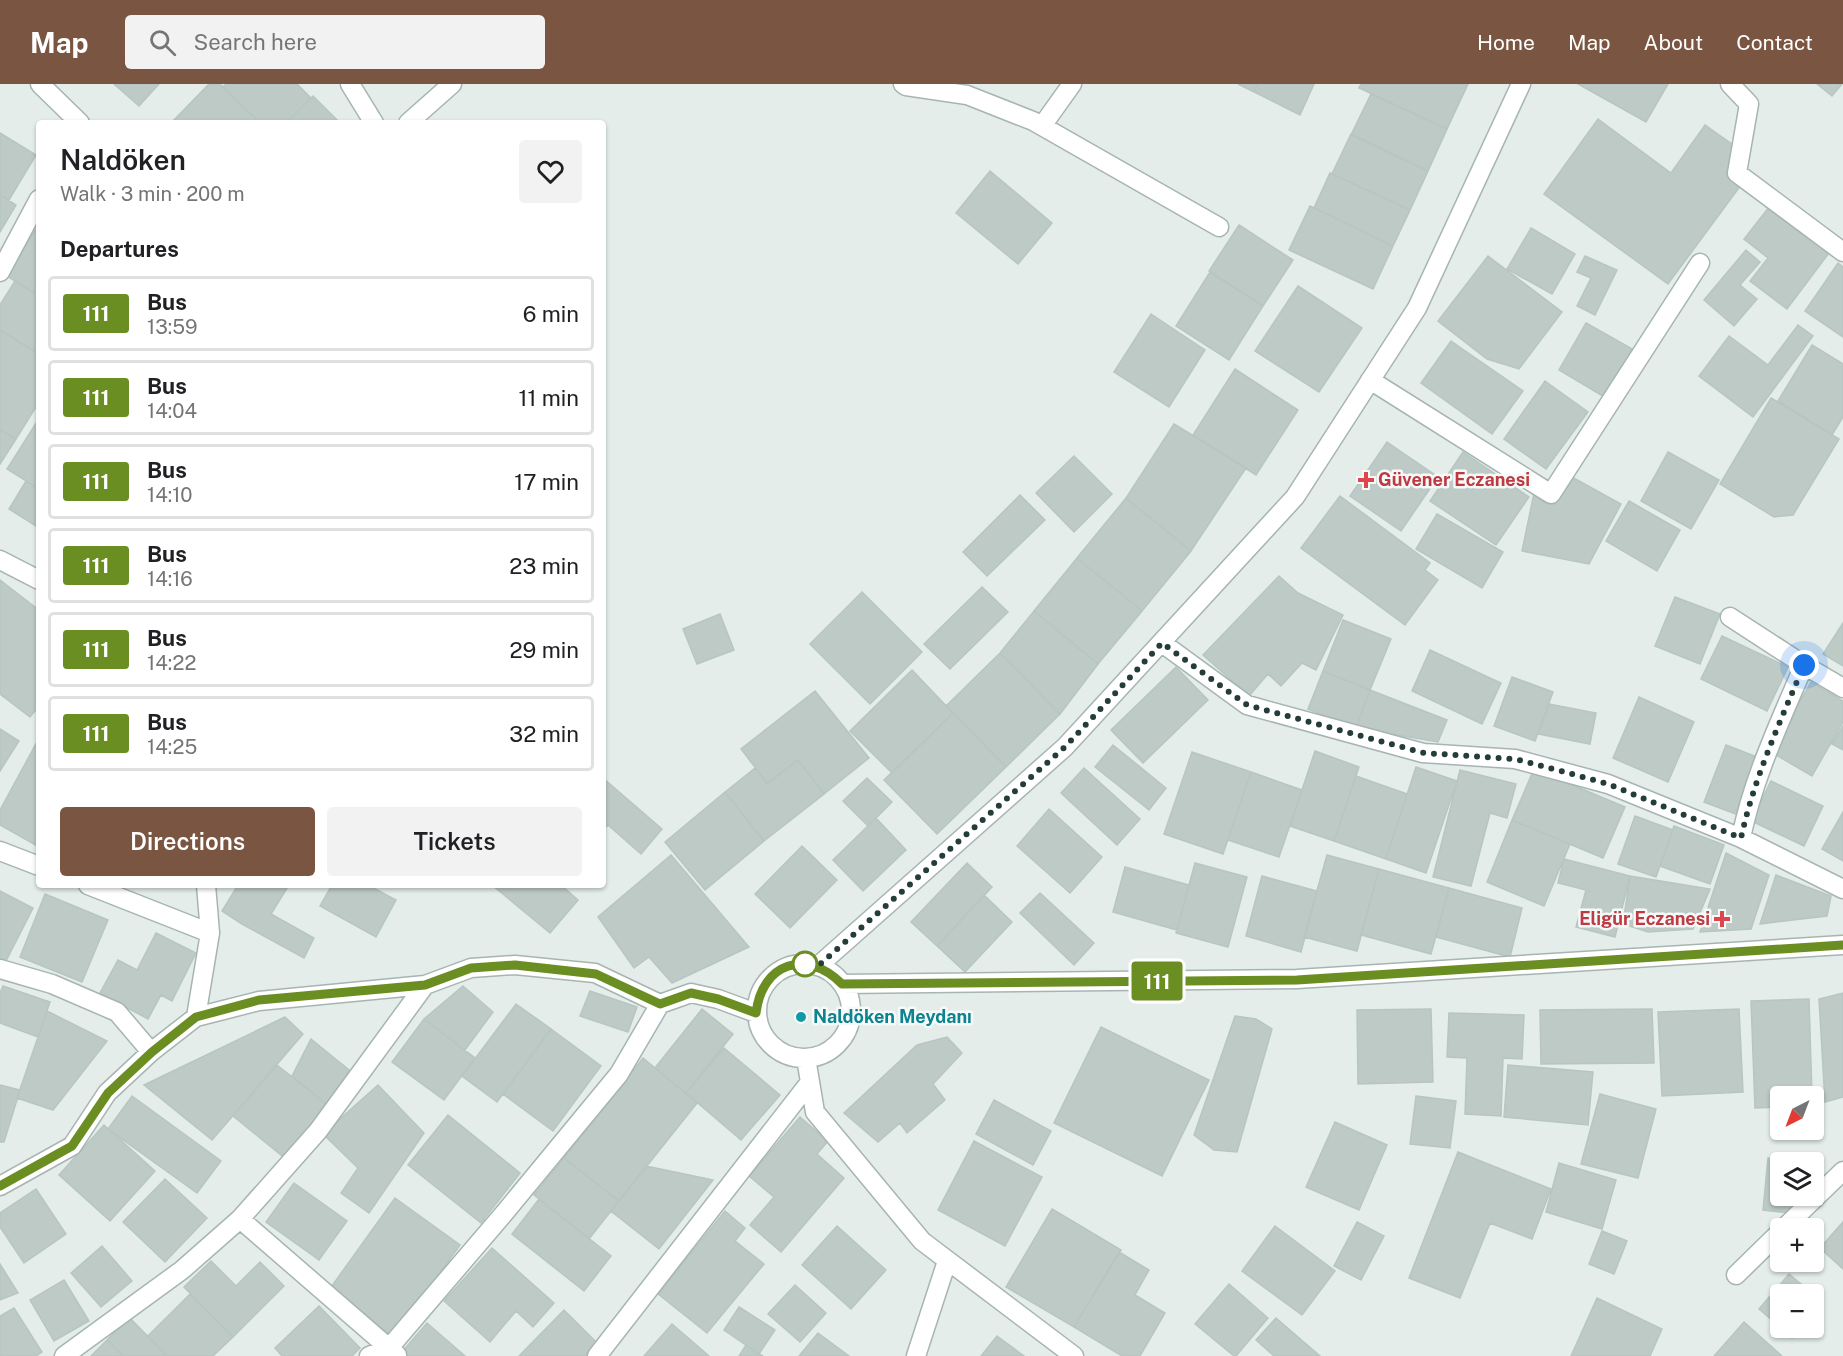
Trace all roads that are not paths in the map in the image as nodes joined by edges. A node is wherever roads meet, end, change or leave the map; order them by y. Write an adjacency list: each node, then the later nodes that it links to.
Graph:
1 (40, 84): 8 (street)
2 (350, 84): 9 (street)
3 (452, 84): 10 (street)
4 (903, 84): 11 (street)
5 (1072, 84): 11 (street)
6 (1521, 84): 17 (street)
7 (1730, 84): 14 (street)
8 (77, 120)
9 (372, 120)
10 (411, 120)
11 (1042, 126): 13 (street)
12 (36, 205): 16 (street)
13 (1219, 227)
14 (1843, 252)
15 (1700, 263): 17 (street)
16 (0, 272)
17 (1370, 380): 21 (street)
18 (0, 560): 19 (street)
19 (36, 578)
20 (1730, 617): 22 (street)
21 (1162, 643): 24 (street); 32 (street)
22 (1804, 665): 23 (street); 24 (street)
23 (1843, 688)
24 (1741, 838): 29 (street)
25 (0, 851): 26 (street)
26 (36, 865)
27 (96, 888): 30 (street)
28 (207, 888): 30 (street)
29 (1843, 889)
30 (210, 933): 38 (street)
31 (1840, 949): 34 (street)
32 (818, 966): 34 (street); 37 (street)
33 (0, 969): 39 (street)
34 (842, 984): 40 (street)
35 (425, 985): 36 (street); 38 (street); 45 (street)
36 (660, 1004): 37 (street); 49 (street)
37 (756, 1013): 40 (street)
38 (196, 1017): 39 (street)
39 (152, 1052): 43 (street)
40 (806, 1058): 41 (street)
41 (810, 1082): 47 (street); 52 (street)
42 (1843, 1171): 44 (street)
43 (0, 1186)
44 (1794, 1218)
45 (240, 1219): 49 (street); 50 (street)
46 (1770, 1242): 48 (street)
47 (947, 1261): 53 (street); 54 (street)
48 (1736, 1275)
49 (394, 1352): 51 (street)
50 (64, 1356)
51 (369, 1356)
52 (597, 1356)
53 (916, 1356)
54 (1074, 1356)

